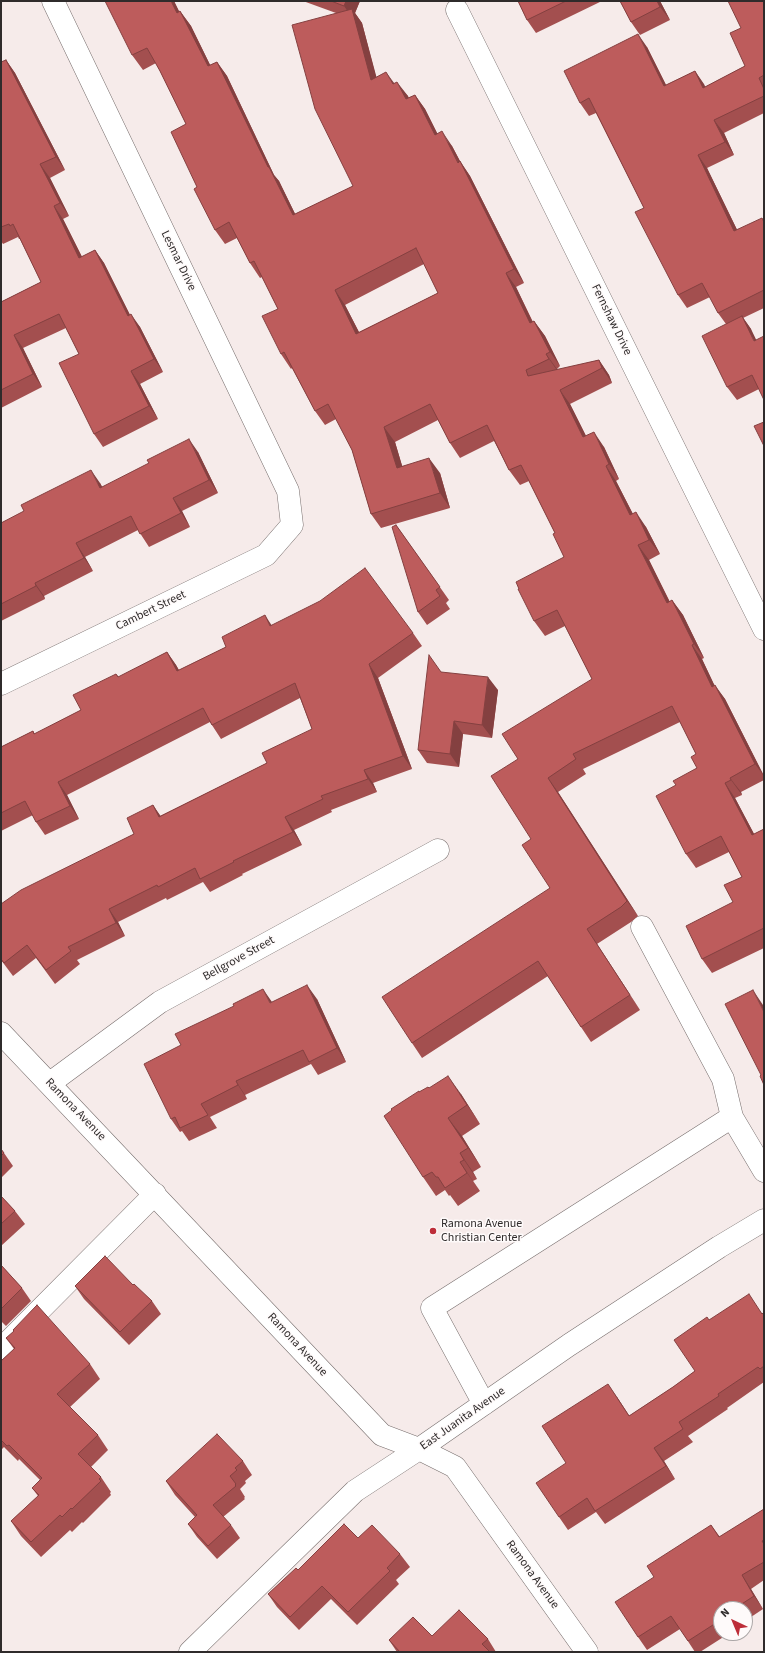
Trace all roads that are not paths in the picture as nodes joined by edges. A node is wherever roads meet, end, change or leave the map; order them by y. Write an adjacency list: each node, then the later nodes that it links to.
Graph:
1 (53, 1): 3 (street, Lesmar Drive)
2 (457, 10): 4 (street, Fernshaw Drive)
3 (292, 525): 5 (street, Cambert Street)
4 (764, 629)
5 (1, 684)
6 (438, 850): 9 (street, Bellgrove Street)
7 (642, 927): 10 (street)
8 (1, 1033): 9 (street, Ramona Avenue)
9 (50, 1083): 12 (street, Ramona Avenue)
10 (732, 1117): 11 (street); 15 (street)
11 (764, 1171)
12 (155, 1194): 14 (street); 16 (street, Ramona Avenue)
13 (764, 1220): 15 (street, East Juanita Avenue)
14 (1, 1352)
15 (484, 1404): 16 (street, East Juanita Avenue)
16 (419, 1449): 17 (street, East Juanita Avenue); 18 (street, Ramona Avenue)
17 (190, 1652)
18 (587, 1652)

